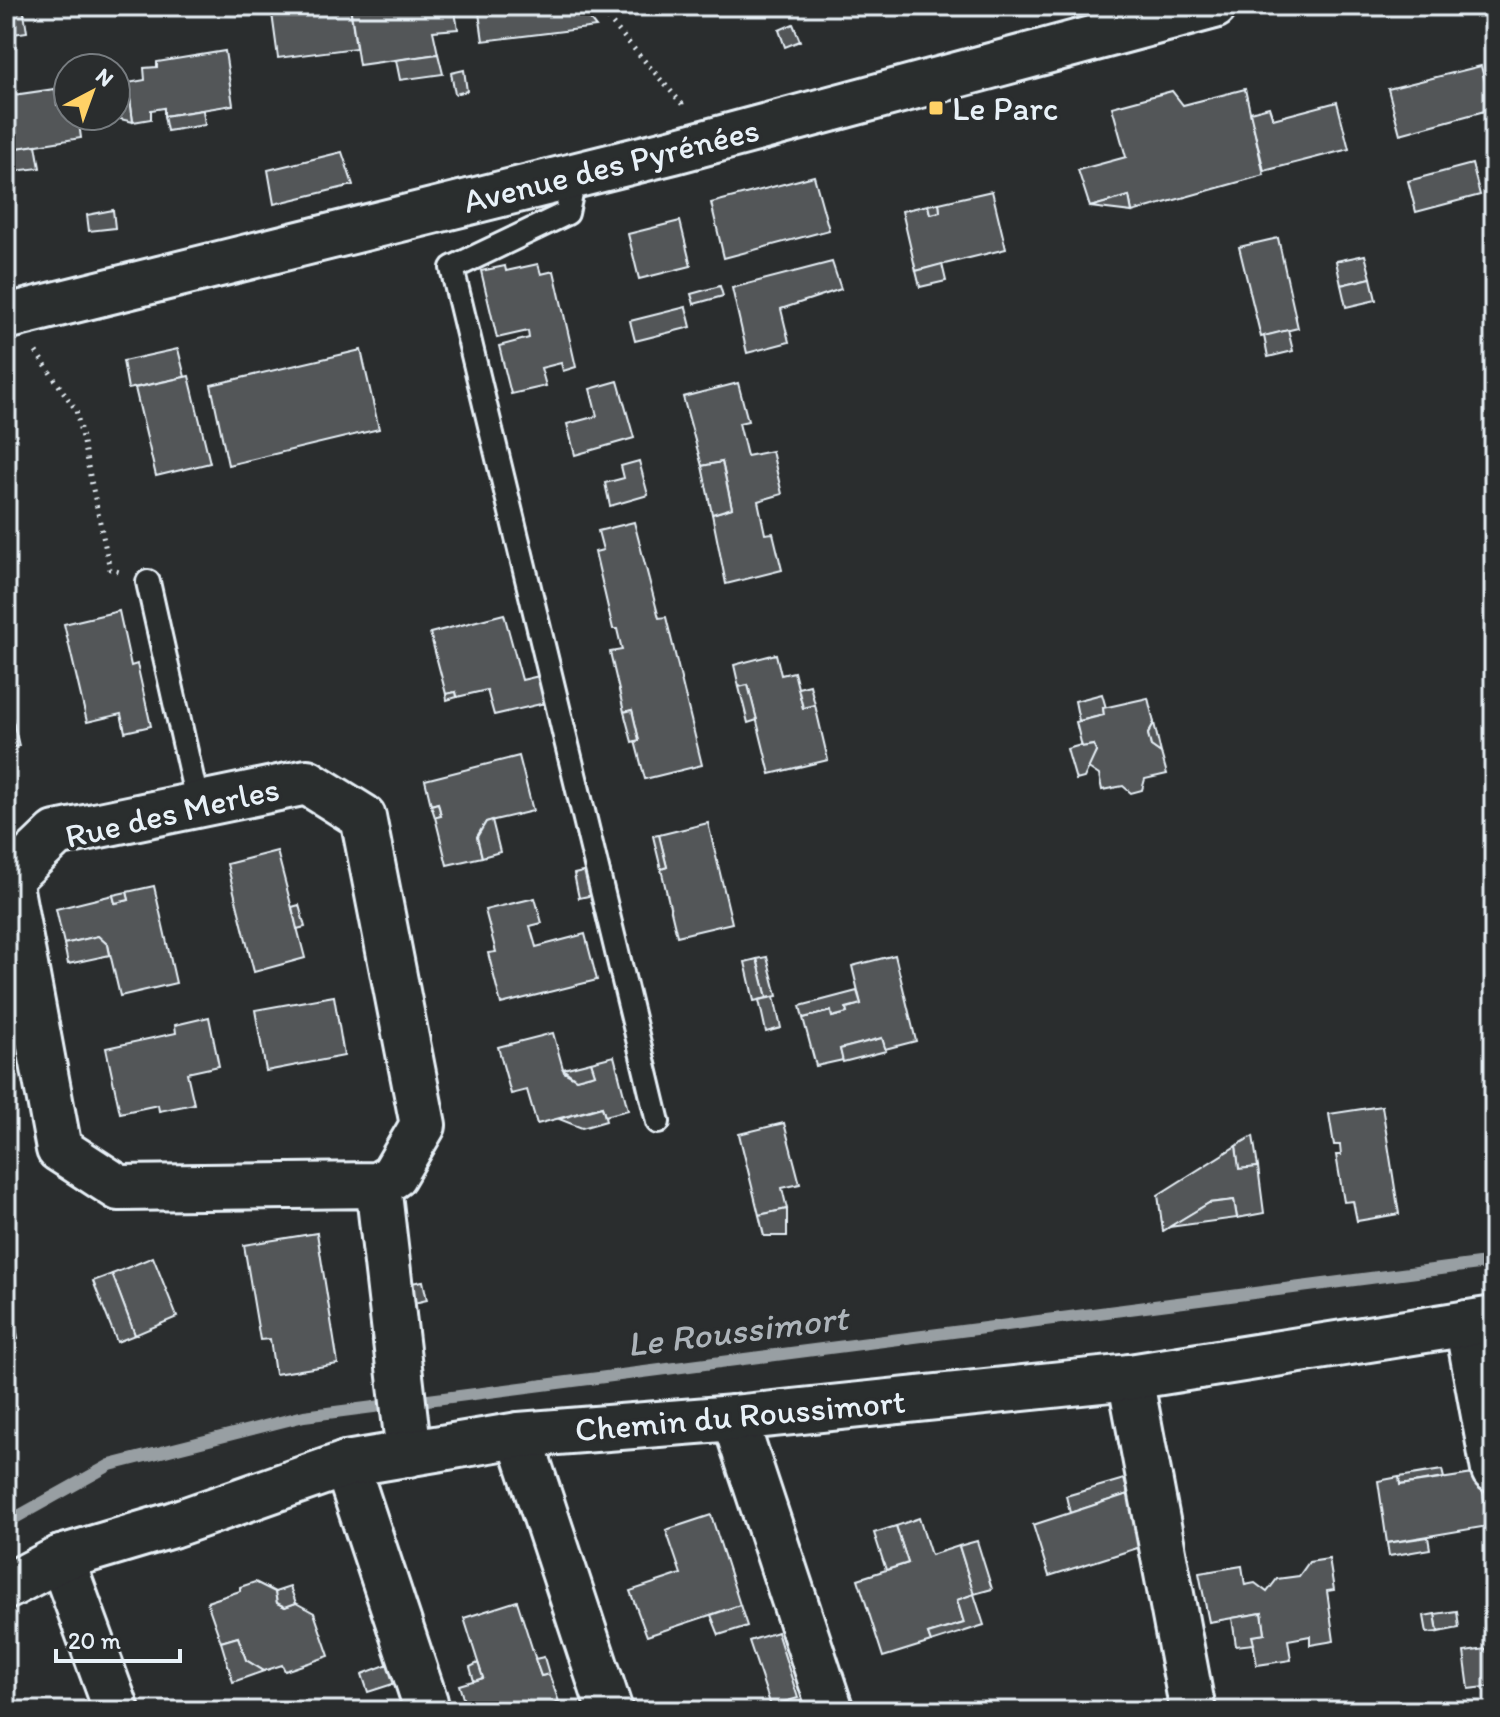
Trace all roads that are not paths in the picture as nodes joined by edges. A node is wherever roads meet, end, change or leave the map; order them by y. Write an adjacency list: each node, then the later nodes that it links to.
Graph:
1 (1214, 6): 2 (street, Avenue des Pyrénées)
2 (575, 175): 3 (street, Avenue des Pyrénées); 6 (lane)
3 (11, 316)
4 (148, 582): 5 (lane)
5 (198, 805): 7 (street, Rue des Merles); 7 (street, Rue des Merles)
6 (658, 1122)
7 (378, 1185): 12 (street)
8 (1480, 1321): 9 (street, Chemin du Roussimort); 14 (street)
9 (1130, 1377): 10 (street, Chemin du Roussimort); 21 (street)
10 (734, 1418): 11 (street, Chemin du Roussimort); 20 (street)
11 (519, 1435): 12 (street, Chemin du Roussimort); 19 (street)
12 (409, 1454): 13 (street, Chemin du Roussimort)
13 (346, 1464): 15 (street, Chemin du Roussimort); 17 (street)
14 (1494, 1470)
15 (61, 1558): 16 (street, Chemin du Roussimort); 18 (street)
16 (6, 1587)
17 (425, 1702)
18 (117, 1711)
19 (610, 1711)
20 (831, 1711)
21 (1193, 1711)

